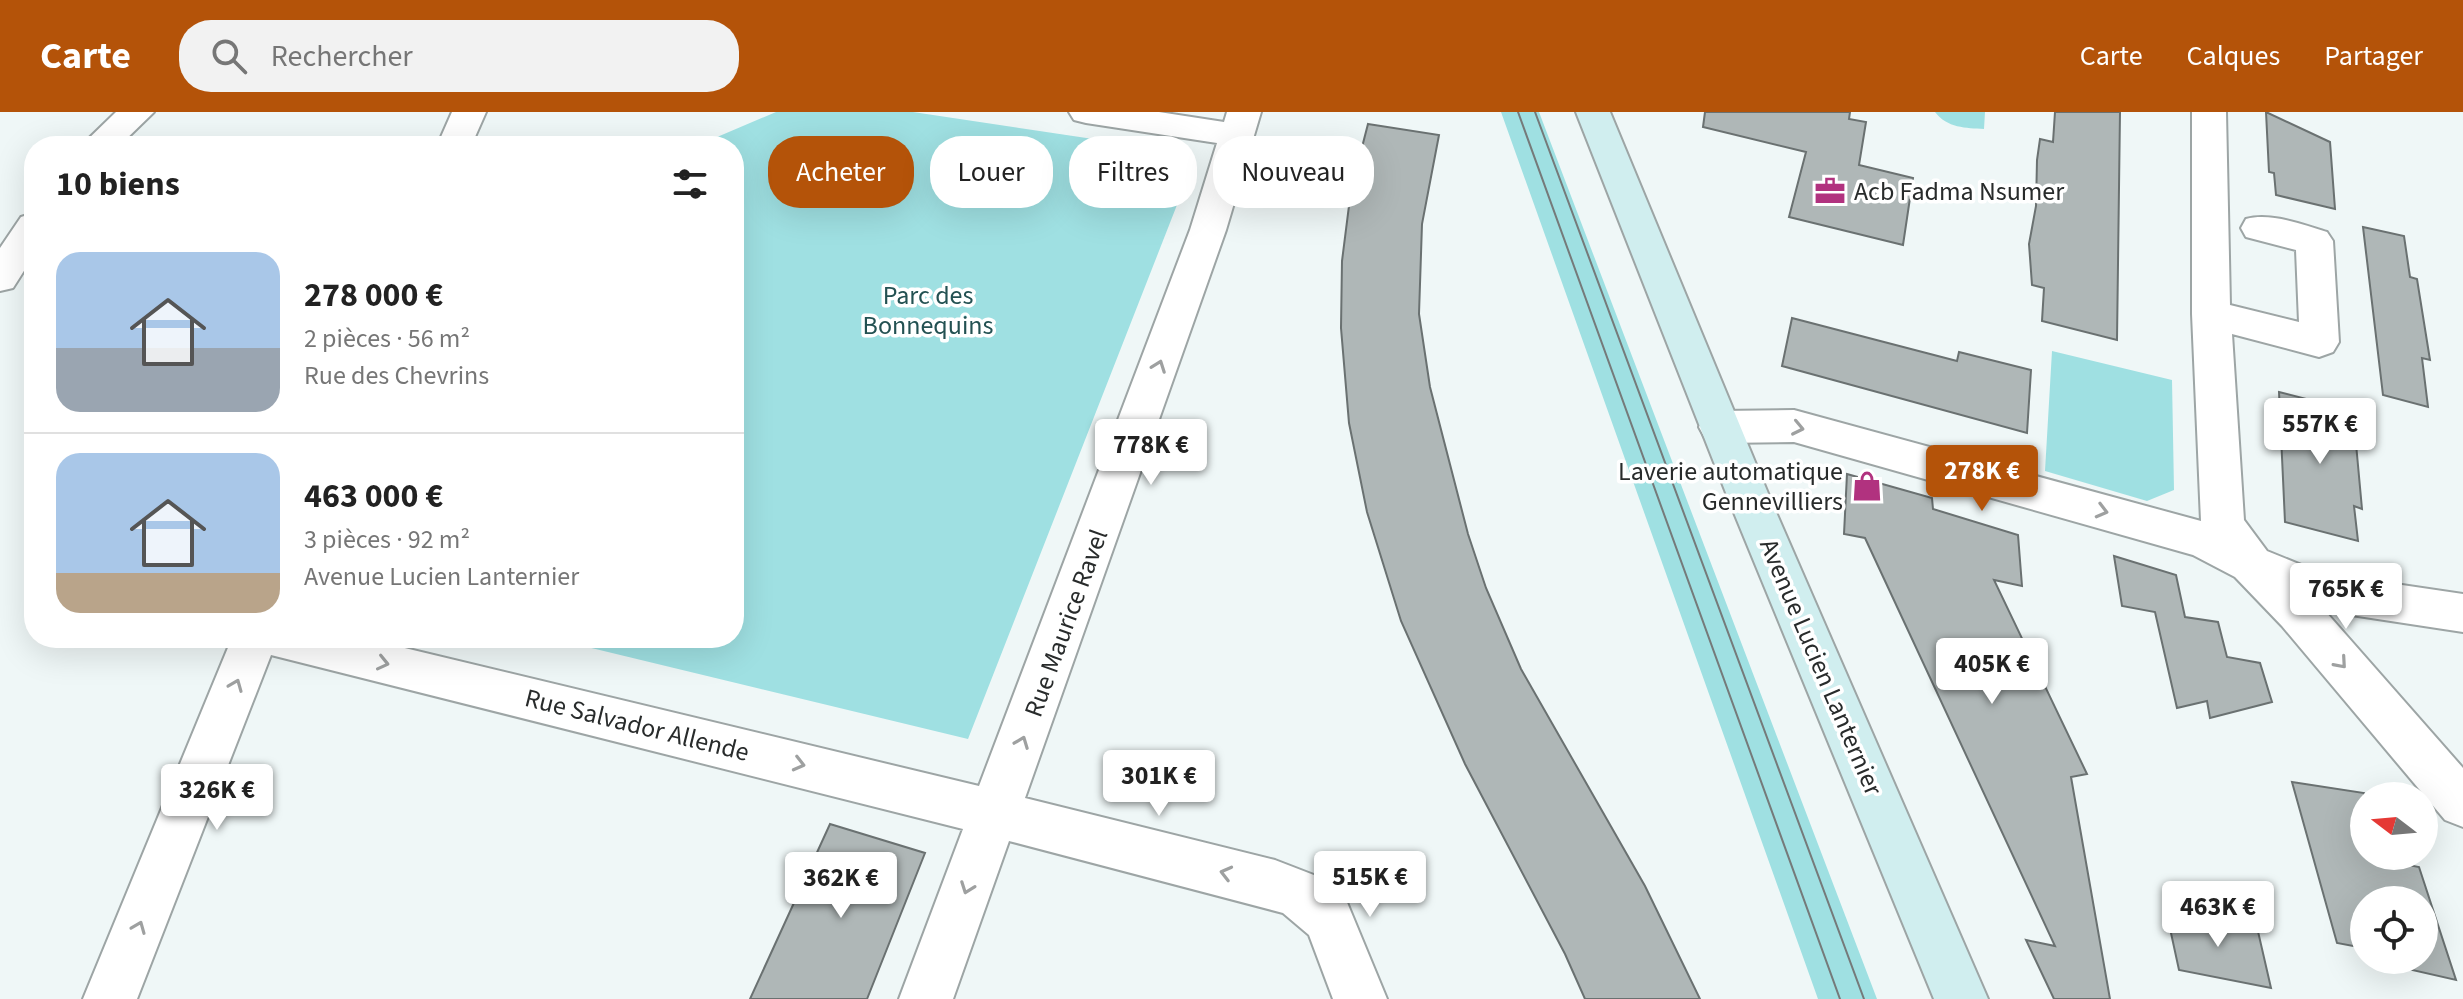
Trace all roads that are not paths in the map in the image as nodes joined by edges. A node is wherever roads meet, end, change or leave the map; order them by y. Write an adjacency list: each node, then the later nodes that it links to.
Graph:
1 (137, 112): 7 (street)
2 (469, 112): 8 (street)
3 (1086, 112): 6 (street)
4 (1593, 112): 13 (main road, Avenue Lucien Lanternier)
5 (2209, 112): 12 (street)
6 (1240, 123): 19 (street, Rue Maurice Ravel, one-way to 6)
7 (109, 136)
8 (458, 136)
9 (2259, 228): 12 (street)
10 (24, 241): 11 (street)
11 (0, 278)
12 (2211, 314): 14 (street)
13 (1720, 427): 14 (street, one-way to 14); 23 (main road, Avenue Lucien Lanternier)
14 (2251, 564): 15 (street); 18 (street, one-way to 18)
15 (2463, 613)
16 (251, 648): 20 (street, one-way to 16)
17 (320, 648): 19 (street, Rue Salvador Allende, one-way to 19)
18 (2463, 804)
19 (994, 815): 21 (street, Rue Maurice Ravel, one-way to 21); 22 (street, Rue Salvador Allende, one-way to 19)
20 (110, 999)
21 (926, 999)
22 (1360, 999)
23 (1961, 999)

